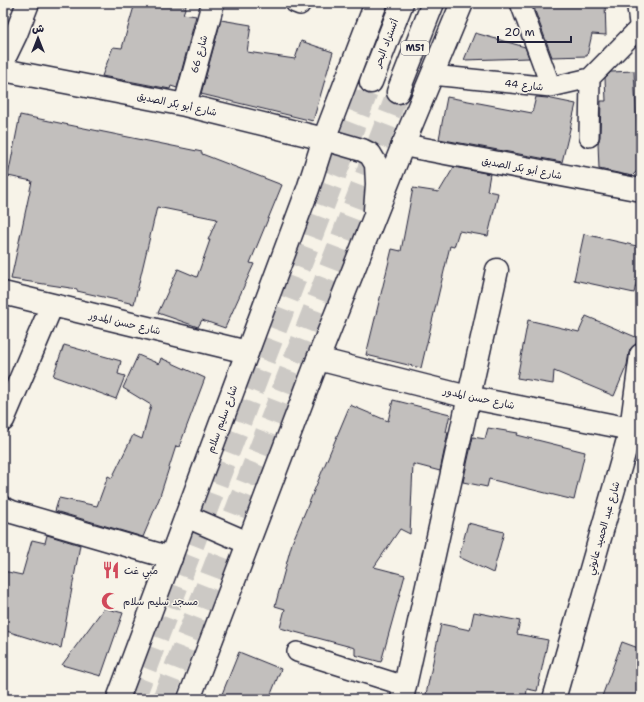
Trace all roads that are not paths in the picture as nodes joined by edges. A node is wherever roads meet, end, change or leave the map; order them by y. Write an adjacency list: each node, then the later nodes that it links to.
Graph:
1 (28, 3): 12 (main road)
2 (213, 3): 19 (main road, شارع 66)
3 (295, 3): 4 (street)
4 (301, 3)
5 (376, 3): 21 (main road, شارع سليم سلام)
6 (402, 3): 16 (main road, أتستراد البحر / M51)
7 (433, 3): 18 (main road, M51)
8 (462, 3): 14 (main road)
9 (520, 3): 17 (street, شارع 44)
10 (638, 3): 11 (main road)
11 (641, 27): 15 (street)
12 (3, 61)
13 (3, 70): 19 (main road, شارع أبو بكر الصديق)
14 (432, 75): 17 (street, شارع 44); 22 (main road)
15 (590, 78): 17 (street); 20 (street)
16 (371, 82)
17 (551, 87)
18 (398, 92)
19 (185, 105): 21 (main road, شارع أبو بكر الصديق)
20 (589, 137)
21 (324, 139): 24 (main road, شارع أبو بكر الصديق); 28 (main road, شارع سليم سلام)
22 (403, 145): 23 (main road, شارع أبو بكر الصديق); 24 (main road)
23 (641, 190)
24 (375, 218): 30 (main road)
25 (496, 270): 31 (main road)
26 (3, 294): 27 (main road, شارع حسن المدور)
27 (52, 305): 28 (main road, شارع حسن المدور); 32 (main road)
28 (247, 352): 35 (main road, شارع سليم سلام)
29 (641, 355): 33 (main road, شارع عبد الحميد عانوتي)
30 (318, 359): 31 (main road, شارع حسن المدور); 36 (main road)
31 (468, 397): 33 (main road, شارع حسن المدور); 39 (main road)
32 (3, 420)
33 (636, 430): 42 (main road, شارع عبد الحميد عانوتي)
34 (3, 508): 37 (main road)
35 (186, 516): 36 (main road); 37 (main road, شارع سليم سلام)
36 (248, 543): 41 (main road)
37 (171, 558): 40 (main road, شارع سليم سلام)
38 (297, 652): 39 (street)
39 (404, 693)
40 (118, 699)
41 (189, 699)
42 (554, 699)

